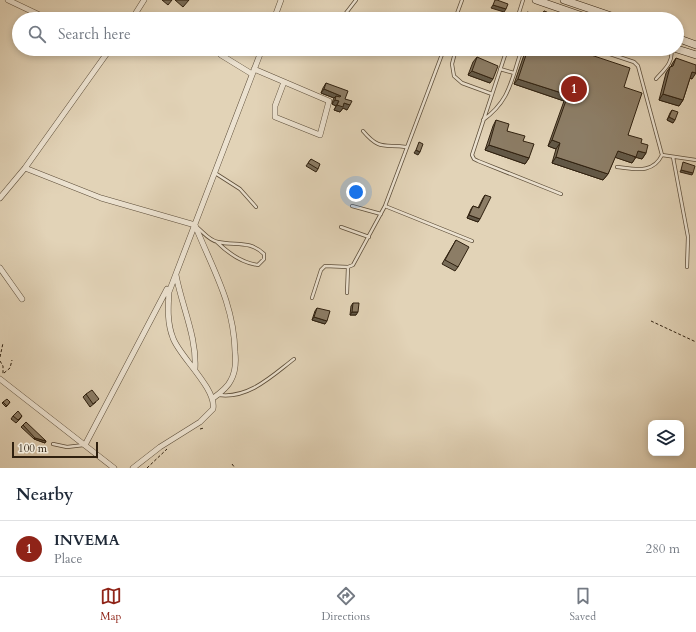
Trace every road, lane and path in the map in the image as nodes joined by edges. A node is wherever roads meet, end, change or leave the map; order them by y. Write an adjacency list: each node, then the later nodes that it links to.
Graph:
1 (8, 0): 9 (street)
2 (144, 0): 10 (street)
3 (281, 0): 11 (street)
4 (356, 0): 12 (lane)
5 (462, 0): 13 (lane)
6 (523, 0): 14 (lane)
7 (536, 0): 15 (street)
8 (564, 0): 16 (street)
9 (33, 12)
10 (136, 12)
11 (277, 12)
12 (347, 12)
13 (458, 12)
14 (519, 12)
15 (571, 12)
16 (599, 12)
17 (684, 40): 18 (street)
18 (696, 44)
19 (684, 51): 20 (street)
20 (696, 55)
21 (105, 56): 43 (street)
22 (223, 56): 31 (street)
23 (259, 56): 31 (street)
24 (441, 56): 38 (lane)
25 (454, 56): 35 (lane)
26 (505, 56): 30 (lane)
27 (520, 56): 32 (lane)
28 (616, 56): 39 (lane)
29 (672, 56): 33 (lane)
30 (500, 69): 32 (lane); 35 (lane)
31 (253, 72): 34 (street); 44 (street)
32 (514, 73): 36 (lane)
33 (656, 79)
34 (284, 82): 34 (street)
35 (492, 94): 36 (lane)
36 (483, 120): 45 (lane)
37 (363, 131): 38 (lane)
38 (406, 148): 48 (lane)
39 (662, 155): 40 (lane); 42 (lane)
40 (673, 157): 41 (lane); 56 (lane)
41 (696, 160)
42 (617, 167)
43 (25, 168): 46 (street); 51 (street)
44 (215, 172): 49 (lane); 51 (street)
45 (561, 194)
46 (0, 198)
47 (352, 206): 50 (lane)
48 (385, 206): 50 (lane); 54 (lane)
49 (256, 207)
50 (381, 214): 53 (lane)
51 (195, 225): 55 (lane); 59 (street); 73 (street)
52 (341, 227): 53 (lane)
53 (369, 237): 57 (lane)
54 (472, 241)
55 (217, 242): 55 (lane)
56 (686, 266)
57 (348, 267): 60 (lane); 61 (lane)
58 (0, 268): 62 (street)
59 (175, 274): 70 (street); 70 (street); 76 (street)
60 (347, 293)
61 (312, 298)
62 (22, 300)
63 (651, 321): 64 (path)
64 (696, 342)
65 (3, 343): 66 (path)
66 (0, 357)
67 (294, 359): 73 (lane)
68 (12, 360): 71 (path)
69 (0, 361): 71 (path)
70 (195, 369): 74 (street)
71 (3, 373): 72 (path)
72 (0, 379): 76 (street)
73 (218, 394): 74 (street)
74 (212, 399): 79 (street)
75 (53, 444): 76 (lane)
76 (85, 445): 78 (street)
77 (232, 464): 80 (path)
78 (114, 468)
79 (133, 468)
80 (235, 468)

